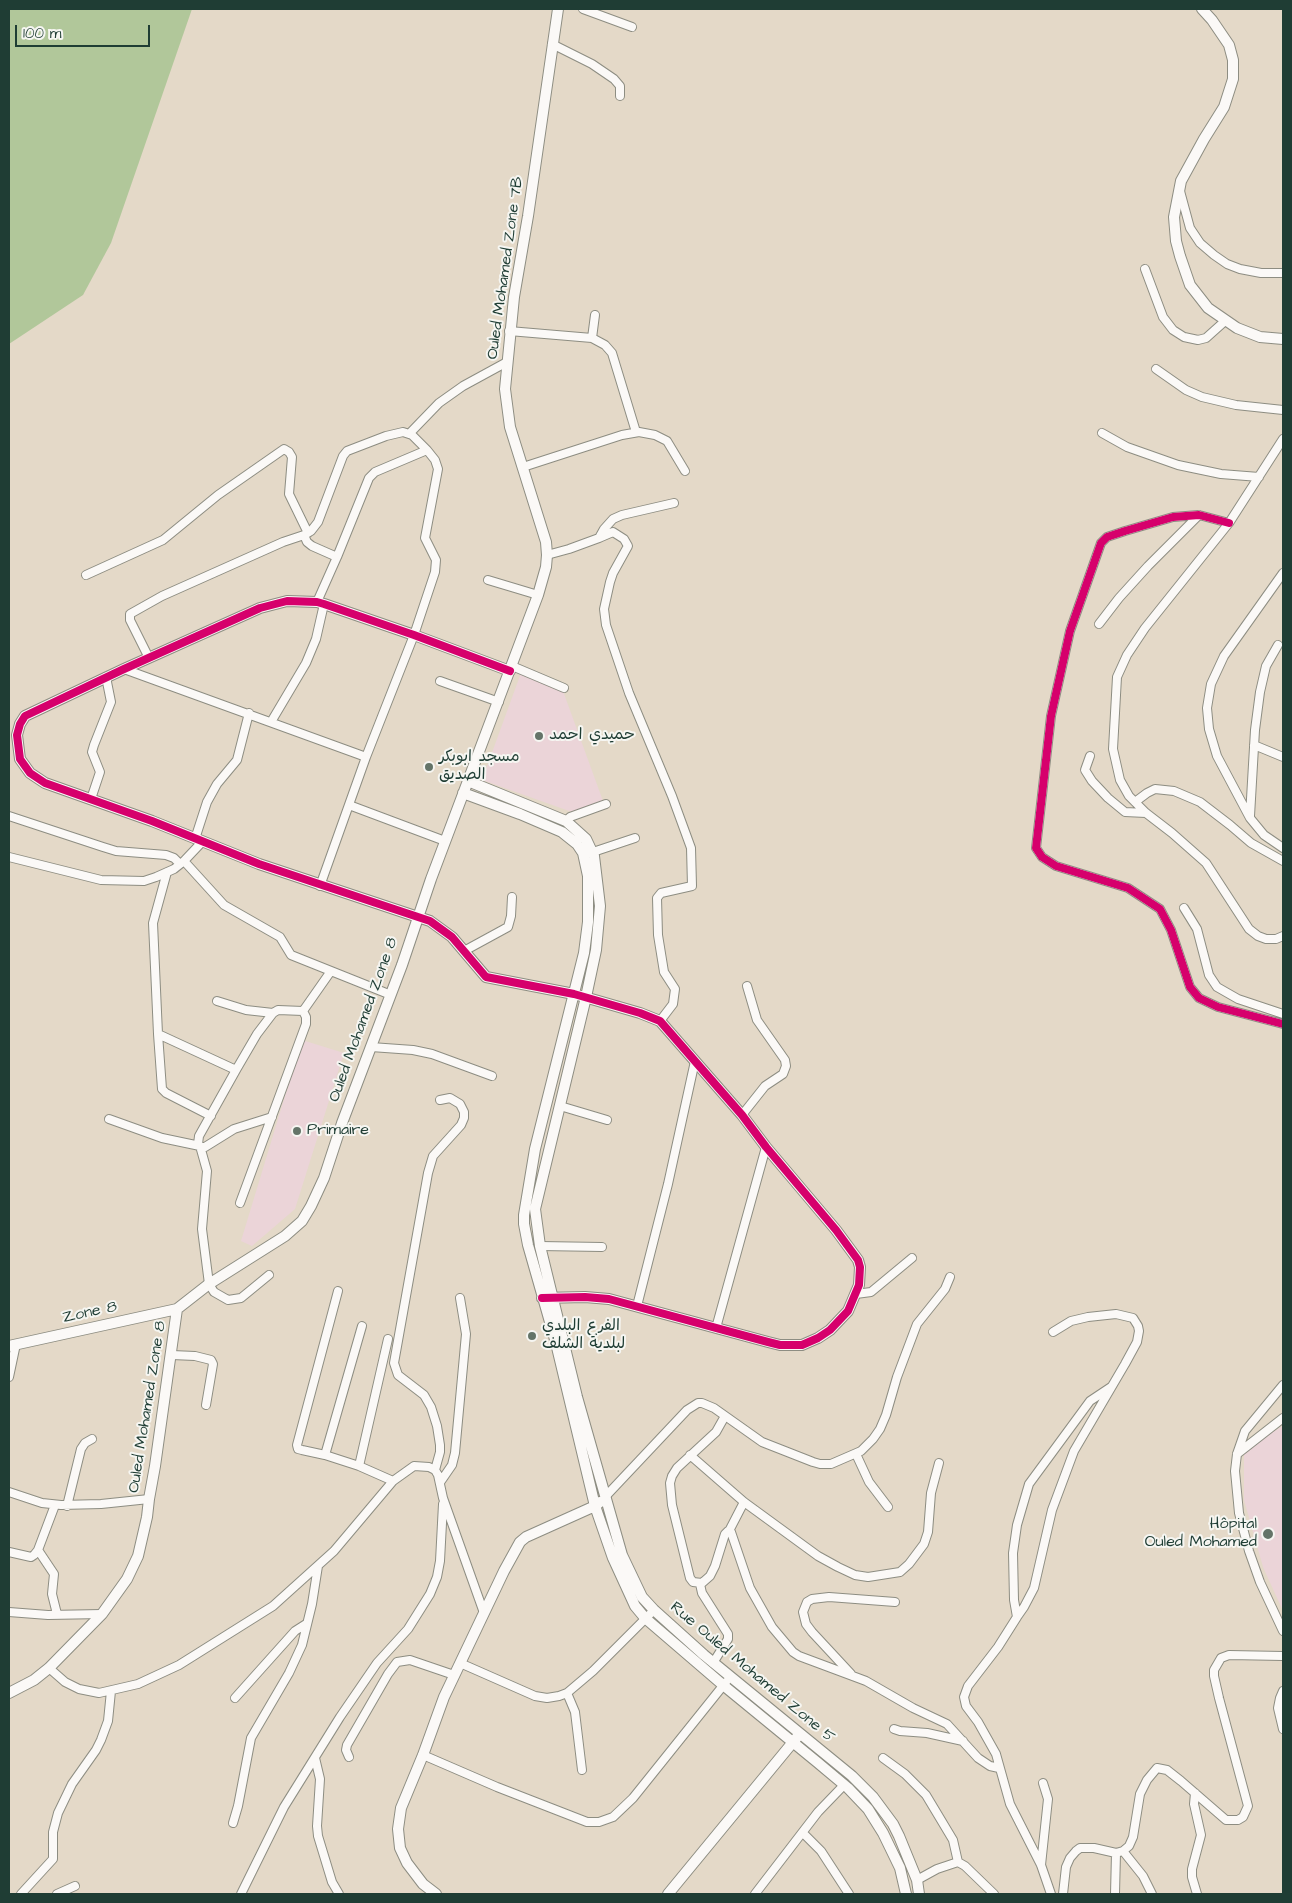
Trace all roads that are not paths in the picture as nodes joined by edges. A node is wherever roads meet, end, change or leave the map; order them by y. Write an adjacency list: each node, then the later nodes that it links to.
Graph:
1 (558, 9): 5 (street, Ouled Mohamed Zone 7B)
2 (583, 9): 4 (street)
3 (1202, 9): 7 (street)
4 (632, 27)
5 (552, 44): 6 (street); 12 (street, Ouled Mohamed Zone 7B)
6 (620, 96)
7 (1179, 188): 9 (street); 11 (street)
8 (1145, 269): 11 (street)
9 (1283, 273)
10 (595, 315): 13 (street)
11 (1225, 321): 14 (street)
12 (509, 331): 13 (street); 15 (street, Ouled Mohamed Zone 7B)
13 (592, 338): 18 (street)
14 (1283, 339)
15 (507, 362): 19 (street); 23 (street, Ouled Mohamed Zone 7B)
16 (1156, 369): 17 (street)
17 (1283, 410)
18 (636, 432): 23 (street); 24 (street)
19 (410, 433): 22 (street); 29 (street)
20 (1102, 433): 25 (street)
21 (1283, 439): 25 (street)
22 (427, 450): 32 (street); 39 (street)
23 (523, 467): 31 (street, Ouled Mohamed Zone 7B)
24 (686, 471)
25 (1259, 477): 28 (street)
26 (674, 503): 30 (street)
27 (1199, 515): 28 (street); 38 (street); 89 (street)
28 (1229, 523): 57 (street)
29 (306, 534): 32 (street); 34 (street); 41 (street)
30 (599, 538): 31 (street); 88 (street)
31 (547, 555): 36 (street, Ouled Mohamed Zone 8)
32 (337, 557): 37 (street)
33 (1283, 573): 62 (street)
34 (86, 575)
35 (488, 580): 36 (street)
36 (538, 595): 42 (street, Ouled Mohamed Zone 8)
37 (320, 603): 39 (street); 41 (street); 49 (street)
38 (1099, 624)
39 (414, 635): 42 (street); 52 (street)
40 (1278, 645): 50 (street)
41 (149, 658): 43 (street)
42 (511, 668): 46 (street); 47 (street, Ouled Mohamed Zone 8)
43 (124, 669): 44 (street); 48 (street)
44 (106, 677): 56 (street); 56 (street)
45 (440, 681): 47 (street)
46 (564, 688)
47 (499, 702): 54 (street, Ouled Mohamed Zone 8)
48 (249, 713): 49 (street); 65 (street)
49 (271, 722): 52 (street)
50 (1254, 745): 53 (street); 62 (street)
51 (1090, 756): 60 (street)
52 (366, 757): 59 (street)
53 (1283, 757)
54 (468, 781): 55 (street, Ouled Mohamed Zone 8); 63 (street)
55 (463, 793): 66 (street, Ouled Mohamed Zone 8); 81 (street)
56 (91, 799): 65 (street)
57 (1135, 802): 60 (street); 70 (street)
58 (606, 804): 63 (street)
59 (349, 805): 66 (street); 73 (street)
60 (1146, 813): 77 (street)
61 (9, 816): 71 (street)
62 (1250, 818): 67 (street)
63 (566, 821): 68 (street)
64 (635, 838): 68 (street)
65 (199, 840): 71 (street); 73 (street)
66 (446, 840): 76 (street, Ouled Mohamed Zone 8)
67 (1283, 848)
68 (593, 852): 83 (street)
69 (9, 857): 72 (street)
70 (1283, 861)
71 (182, 863): 72 (street); 79 (street)
72 (167, 872): 90 (street)
73 (320, 886): 76 (street)
74 (512, 897): 78 (street)
75 (1184, 908): 87 (street)
76 (418, 916): 78 (street); 82 (street, Ouled Mohamed Zone 8)
77 (1283, 936)
78 (464, 951): 81 (street)
79 (331, 971): 82 (street); 85 (street)
80 (747, 986): 97 (street)
81 (574, 994): 83 (street); 113 (street)
82 (390, 995): 91 (street, Ouled Mohamed Zone 8)
83 (586, 997): 88 (street); 96 (street)
84 (217, 1001): 86 (street)
85 (303, 1011): 86 (street); 99 (street)
86 (272, 1013): 93 (street)
87 (1283, 1014)
88 (660, 1021): 92 (street)
89 (1283, 1024)
90 (158, 1034): 93 (street); 98 (street)
91 (371, 1047): 94 (street); 110 (street, Ouled Mohamed Zone 8)
92 (695, 1061): 97 (street); 115 (street)
93 (236, 1070): 98 (street)
94 (492, 1076)
95 (440, 1100): 138 (street)
96 (560, 1106): 101 (street); 105 (street)
97 (742, 1115): 103 (street)
98 (211, 1116): 102 (street)
99 (272, 1117): 102 (street); 104 (street)
100 (109, 1119): 102 (street)
101 (607, 1120)
102 (200, 1146): 110 (street)
103 (766, 1147): 112 (street); 118 (street)
104 (240, 1202)
105 (540, 1246): 106 (street); 113 (street)
106 (602, 1247)
107 (912, 1258): 112 (street)
108 (269, 1275): 110 (street)
109 (950, 1277): 132 (street)
110 (209, 1284): 116 (street, Ouled Mohamed Zone 8)
111 (338, 1290): 135 (street)
112 (856, 1294): 118 (street)
113 (547, 1297): 115 (street); 142 (street, Rue Ouled Mohamed Zone 5); 148 (street, Rue Ouled Mohamed Zone 5)
114 (460, 1298): 140 (street)
115 (637, 1306): 118 (street)
116 (177, 1309): 121 (street, Zone 8); 122 (street, Ouled Mohamed Zone 8)
117 (362, 1326): 135 (street)
118 (716, 1328)
119 (1053, 1332): 125 (street)
120 (388, 1340): 137 (street)
121 (12, 1345): 123 (street)
122 (172, 1355): 126 (street); 144 (street, Ouled Mohamed Zone 8)
123 (9, 1377)
124 (1283, 1385): 128 (street)
125 (1112, 1387): 161 (street); 161 (street)
126 (206, 1405)
127 (726, 1416): 132 (street); 134 (street); 142 (street)
128 (1257, 1416): 130 (street); 133 (street)
129 (1283, 1418): 130 (street)
130 (1267, 1429): 133 (street)
131 (92, 1439): 147 (street)
132 (856, 1454): 149 (street)
133 (1237, 1454): 164 (street)
134 (690, 1455): 145 (street); 154 (street)
135 (325, 1456): 137 (street)
136 (939, 1463): 145 (street)
137 (359, 1466): 139 (street)
138 (435, 1470): 139 (street); 140 (street)
139 (393, 1481): 153 (street)
140 (440, 1481): 143 (street)
141 (9, 1492): 146 (street)
142 (605, 1497): 148 (street); 156 (street, Rue Ouled Mohamed Zone 5)
143 (443, 1498): 158 (street); 184 (street)
144 (149, 1499): 147 (street); 160 (street, Ouled Mohamed Zone 8)
145 (744, 1502): 150 (street)
146 (55, 1505): 147 (street); 151 (street)
147 (67, 1506)
148 (595, 1506): 158 (street); 162 (street, Rue Ouled Mohamed Zone 5)
149 (888, 1507)
150 (729, 1531): 154 (street); 170 (street)
151 (38, 1550): 152 (street); 159 (street)
152 (9, 1552)
153 (318, 1566): 163 (street); 173 (street)
154 (700, 1584): 167 (street)
155 (895, 1602): 170 (street)
156 (654, 1610): 162 (street); 167 (street, Rue Ouled Mohamed Zone 5)
157 (9, 1612): 159 (street)
158 (484, 1613): 166 (street)
159 (57, 1614): 160 (street)
160 (102, 1614): 168 (street, Ouled Mohamed Zone 8)
161 (1017, 1617): 186 (street)
162 (645, 1618): 172 (street, Rue Ouled Mohamed Zone 5); 176 (street)
163 (306, 1624): 177 (street); 191 (street)
164 (1283, 1630)
165 (1283, 1656): 190 (street)
166 (460, 1663): 169 (street); 176 (street)
167 (713, 1663): 171 (street, Rue Ouled Mohamed Zone 5)
168 (49, 1668): 173 (street); 175 (street, Ouled Mohamed Zone 8)
169 (454, 1675): 182 (street); 183 (street)
170 (852, 1675): 181 (street)
171 (730, 1677): 172 (street); 180 (street, Rue Ouled Mohamed Zone 5)
172 (723, 1685): 180 (street, Rue Ouled Mohamed Zone 5); 182 (street)
173 (111, 1691): 198 (street)
174 (1283, 1691): 179 (street)
175 (9, 1693)
176 (567, 1693): 187 (street)
177 (235, 1698)
178 (894, 1729): 181 (street)
179 (1283, 1729)
180 (797, 1738): 189 (street, Rue Ouled Mohamed Zone 5); 196 (street, Rue Ouled Mohamed Zone 5); 203 (street)
181 (963, 1741): 186 (street)
182 (423, 1755): 202 (street)
183 (349, 1757)
184 (315, 1758): 200 (street); 201 (street)
185 (883, 1758): 194 (street)
186 (999, 1768): 195 (street)
187 (582, 1770)
188 (1043, 1783): 195 (street)
189 (844, 1785): 192 (street); 206 (street, Rue Ouled Mohamed Zone 5)
190 (1195, 1793): 193 (street); 213 (street)
191 (233, 1823)
192 (803, 1833): 204 (street); 205 (street)
193 (1119, 1852): 210 (street); 211 (street); 212 (street)
194 (958, 1862): 196 (street); 208 (street)
195 (1041, 1865): 209 (street)
196 (916, 1880): 207 (street, Rue Ouled Mohamed Zone 5)
197 (75, 1886): 199 (street)
198 (21, 1894)
199 (58, 1894)
200 (241, 1894)
201 (339, 1894)
202 (436, 1894)
203 (668, 1894)
204 (755, 1894)
205 (849, 1894)
206 (906, 1894)
207 (919, 1894)
208 (994, 1894)
209 (1051, 1894)
210 (1063, 1894)
211 (1115, 1894)
212 (1152, 1894)
213 (1197, 1894)

